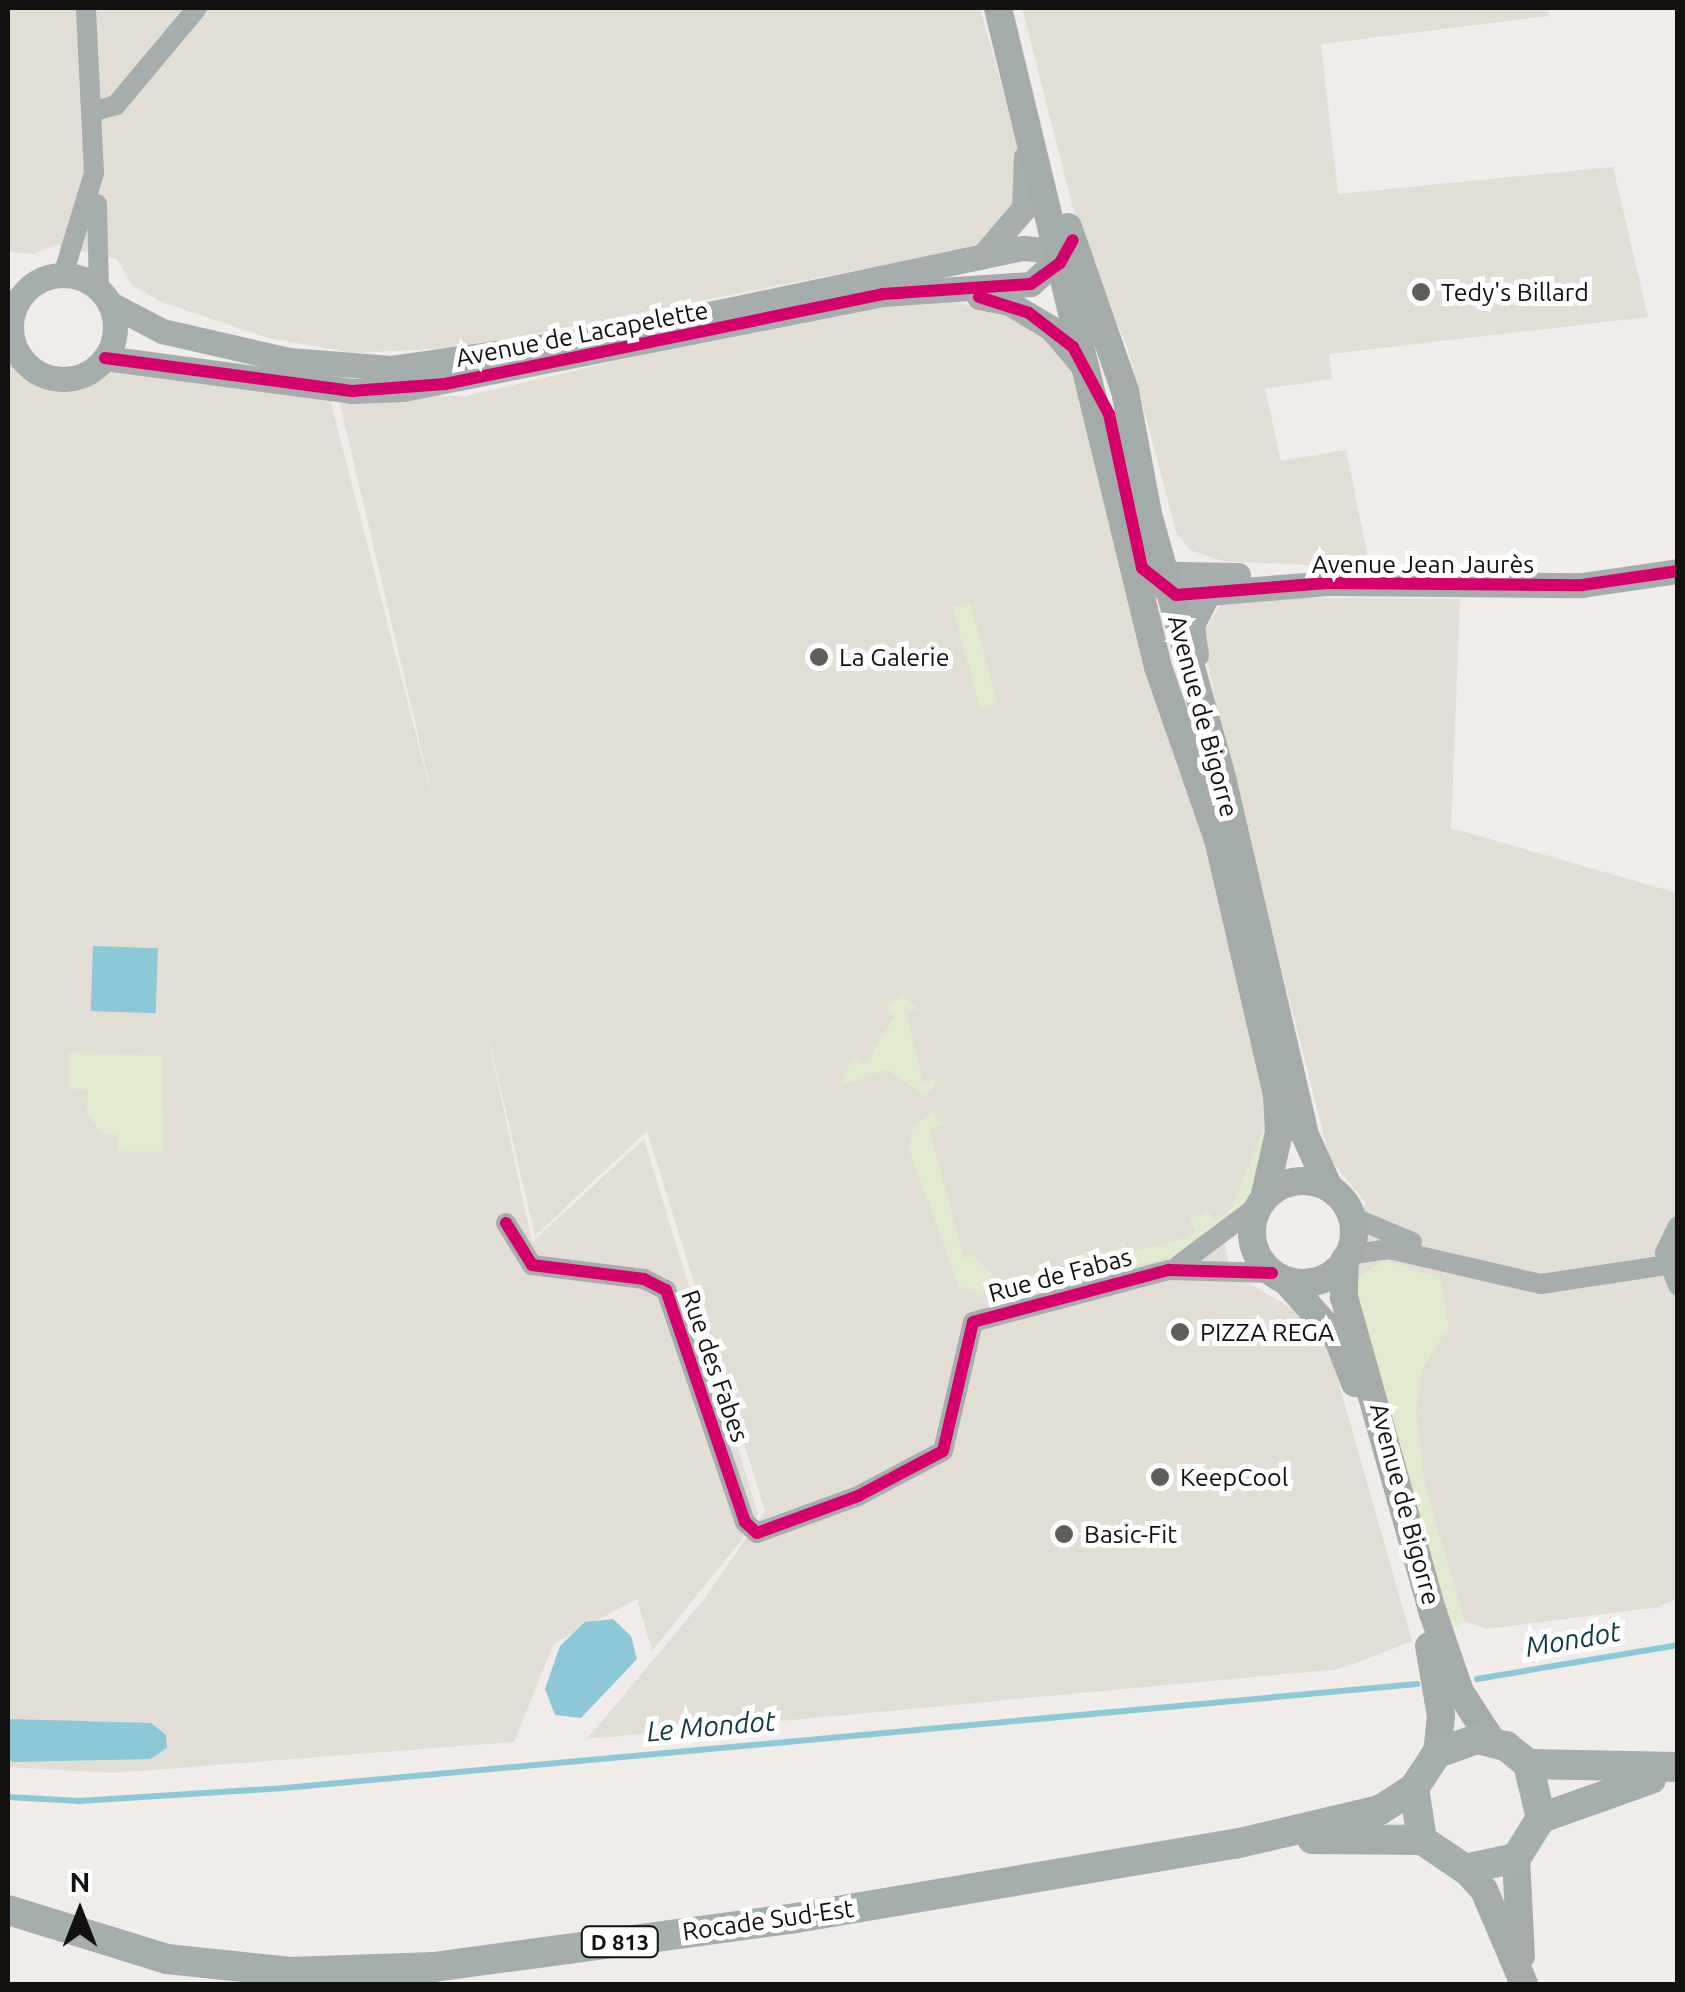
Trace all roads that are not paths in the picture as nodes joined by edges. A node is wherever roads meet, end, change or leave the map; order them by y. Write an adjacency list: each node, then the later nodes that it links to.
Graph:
1 (86, 8): 4 (street)
2 (198, 8): 4 (street)
3 (995, 11): 6 (main road, Avenue de Bigorre); 7 (street)
4 (94, 111): 5 (street)
5 (94, 172): 8 (street); 11 (street)
6 (1064, 251): 7 (street, Avenue de Lacapelette); 10 (street, Avenue de Lacapelette); 14 (main road, Avenue de Bigorre); 15 (main road, Avenue de Bigorre)
7 (980, 258): 11 (street, Avenue de Lacapelette)
8 (63, 275): 9 (street); 11 (street, Avenue de Lacapelette)
9 (18, 283): 12 (street)
10 (945, 291): 13 (street, Avenue de Lacapelette); 14 (street)
11 (104, 296): 13 (street)
12 (10, 312): 13 (street)
13 (104, 358)
14 (1096, 392): 19 (main road, Avenue de Bigorre)
15 (1144, 511): 17 (street); 19 (main road, Avenue de Bigorre)
16 (1678, 571): 18 (street, Avenue Jean Jaurès)
17 (1238, 575): 18 (street, Avenue Jean Jaurès); 19 (street, Avenue Jean Jaurès)
18 (1328, 584): 20 (street, Avenue Jean Jaurès)
19 (1157, 586): 20 (street, Avenue Jean Jaurès); 21 (main road, Avenue de Bigorre); 23 (main road, Avenue de Bigorre)
20 (1209, 591): 21 (street)
21 (1219, 768): 22 (main road, Avenue de Bigorre)
22 (1329, 1188): 23 (main road); 24 (main road)
23 (1262, 1202): 30 (street, Rue de Fabas); 31 (main road)
24 (1352, 1217): 27 (main road); 29 (street)
25 (506, 1223): 33 (street, Rue des Fabes)
26 (1678, 1226): 28 (street)
27 (1347, 1257): 29 (street); 31 (main road); 34 (main road, Avenue de Bigorre)
28 (1666, 1265): 29 (street); 32 (street)
29 (1473, 1267)
30 (1169, 1270): 31 (street, Rue de Fabas); 33 (street, Rue de Fabas)
31 (1280, 1277): 35 (main road, Avenue de Bigorre)
32 (1678, 1286)
33 (745, 1522)
34 (1492, 1741): 35 (main road); 36 (main road)
35 (1437, 1753): 38 (main road)
36 (1528, 1764): 37 (main road); 39 (main road)
37 (1678, 1769): 39 (main road)
38 (1414, 1788): 40 (main road); 41 (main road, Rocade Sud-Est / D 813)
39 (1541, 1818): 42 (main road)
40 (1422, 1840): 41 (main road, Rocade Sud-Est / D 813); 43 (main road)
41 (1234, 1844): 44 (main road, Rocade Sud-Est / D 813)
42 (1516, 1858): 43 (main road); 45 (main road)
43 (1465, 1869): 45 (main road)
44 (8, 1910)
45 (1524, 1984)

